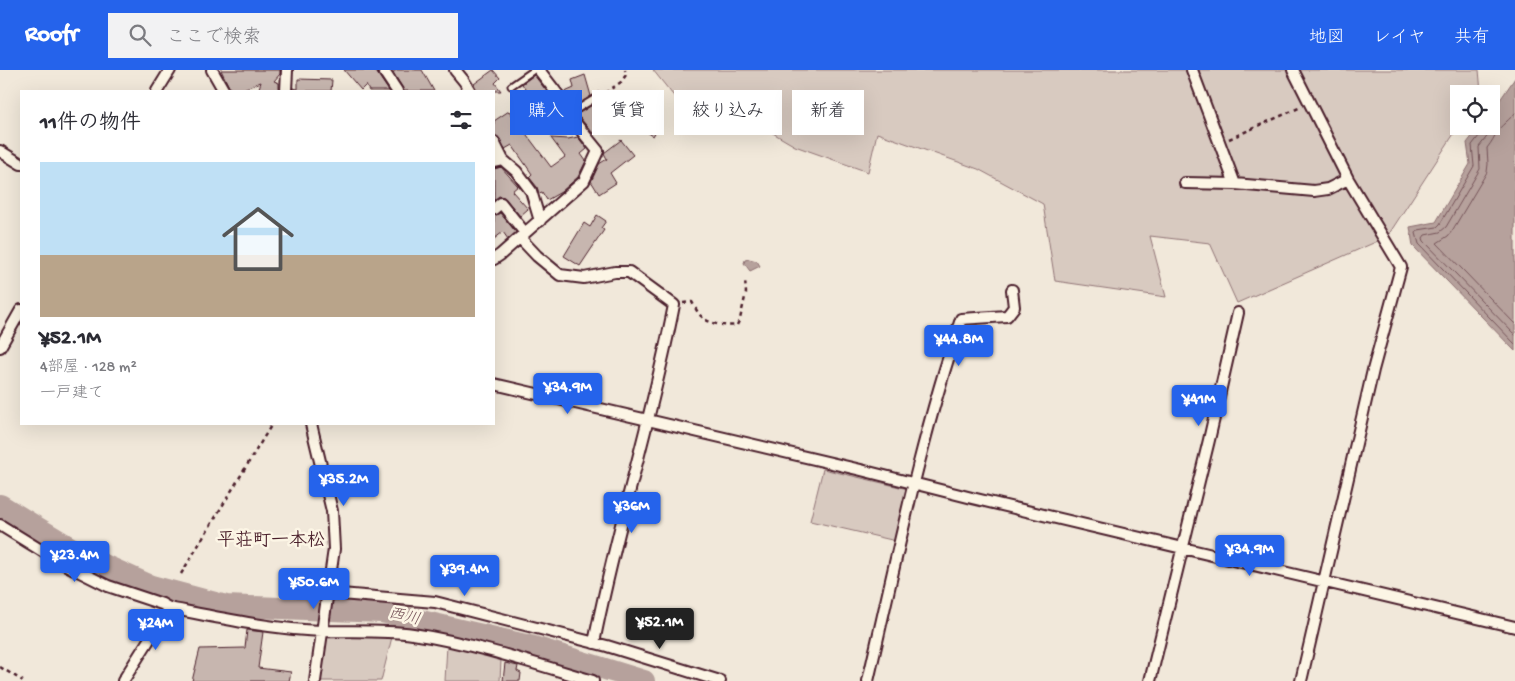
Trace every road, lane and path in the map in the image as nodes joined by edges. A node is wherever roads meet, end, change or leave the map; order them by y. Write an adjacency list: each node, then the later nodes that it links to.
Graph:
1 (170, 70): 12 (street)
2 (212, 70): 13 (street)
3 (286, 70): 14 (street)
4 (383, 70): 15 (street)
5 (455, 70): 16 (street)
6 (534, 70): 11 (lane)
7 (539, 70): 17 (street)
8 (625, 70): 18 (path)
9 (1192, 70): 21 (street)
10 (1293, 70): 19 (street)
11 (511, 86)
12 (158, 90)
13 (223, 90)
14 (286, 90)
15 (396, 90)
16 (469, 90)
17 (554, 90)
18 (608, 90)
19 (1310, 104): 21 (path); 26 (street)
20 (582, 131): 30 (street)
21 (1219, 143): 28 (street)
22 (495, 147): 24 (street)
23 (0, 151): 25 (street)
24 (498, 161): 30 (street)
25 (20, 163)
26 (1348, 179): 28 (street); 47 (street)
27 (1185, 183): 28 (street)
28 (1235, 184)
29 (495, 208): 31 (street)
30 (540, 221): 31 (street)
31 (522, 236): 32 (street); 35 (street)
32 (495, 257)
33 (745, 280): 35 (path)
34 (1012, 290): 43 (street)
35 (674, 305): 40 (street)
36 (20, 312): 38 (street)
37 (1238, 313): 45 (street)
38 (0, 347)
39 (495, 384): 40 (street)
40 (648, 421): 43 (street); 52 (street)
41 (271, 425): 46 (path)
42 (310, 425): 48 (street)
43 (914, 484): 45 (street); 59 (street)
44 (0, 525): 49 (street)
45 (1182, 547): 47 (street); 60 (street)
46 (181, 574)
47 (1324, 583): 50 (street); 61 (street)
48 (329, 593): 51 (street); 52 (street)
49 (169, 608): 51 (street); 55 (street)
50 (1515, 627)
51 (323, 631): 56 (street); 57 (street)
52 (594, 643): 58 (street)
53 (0, 667): 54 (path)
54 (23, 681)
55 (123, 681)
56 (315, 681)
57 (594, 681)
58 (720, 681)
59 (868, 681)
60 (1150, 681)
61 (1301, 681)

